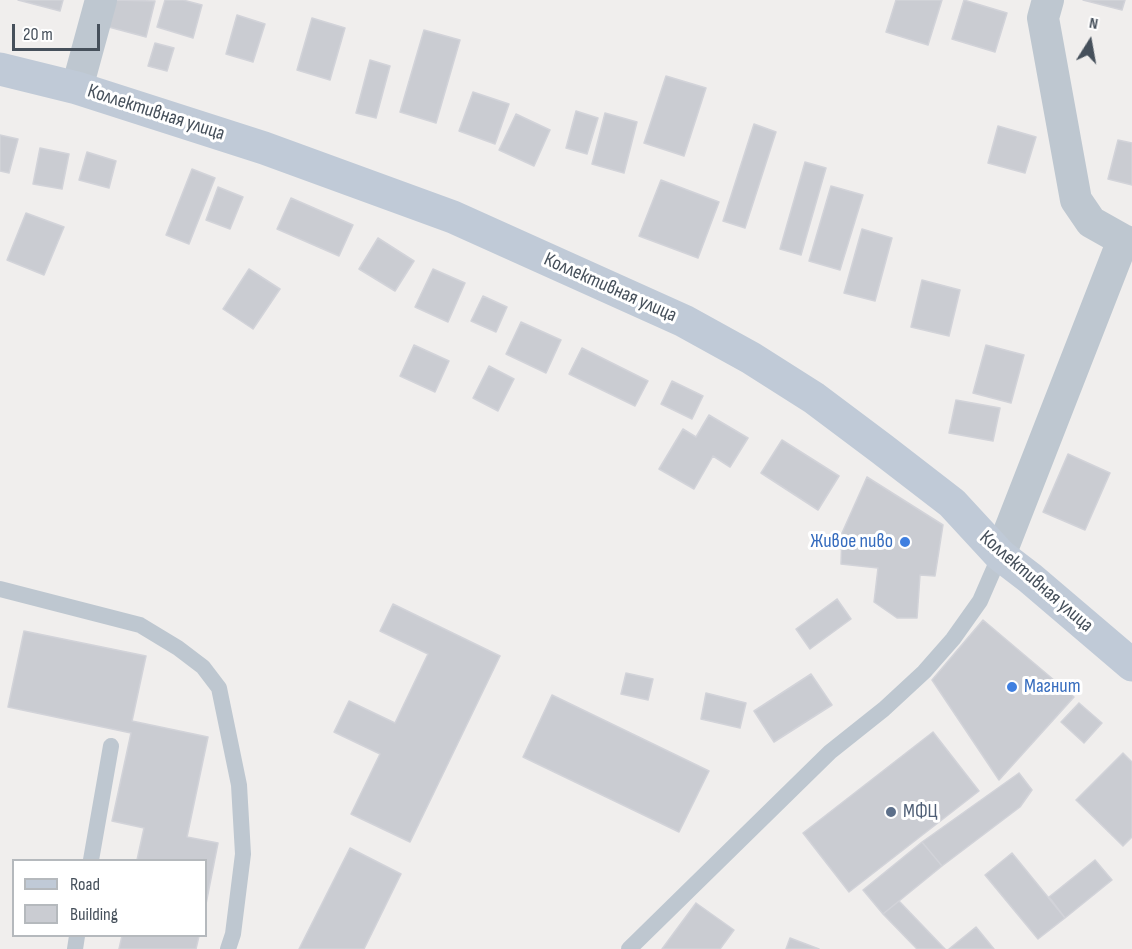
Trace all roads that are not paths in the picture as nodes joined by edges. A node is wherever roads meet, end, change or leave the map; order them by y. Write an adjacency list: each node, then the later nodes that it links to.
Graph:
1 (101, 0): 4 (street)
2 (1038, 6): 5 (street)
3 (0, 69): 4 (street, Коллективная улица)
4 (77, 88): 6 (street, Коллективная улица)
5 (1127, 242): 6 (street)
6 (1000, 555): 8 (street, Коллективная улица); 12 (lane)
7 (0, 589): 11 (lane)
8 (1132, 665)
9 (111, 746): 10 (lane)
10 (91, 859)
11 (228, 949)
12 (629, 949)

